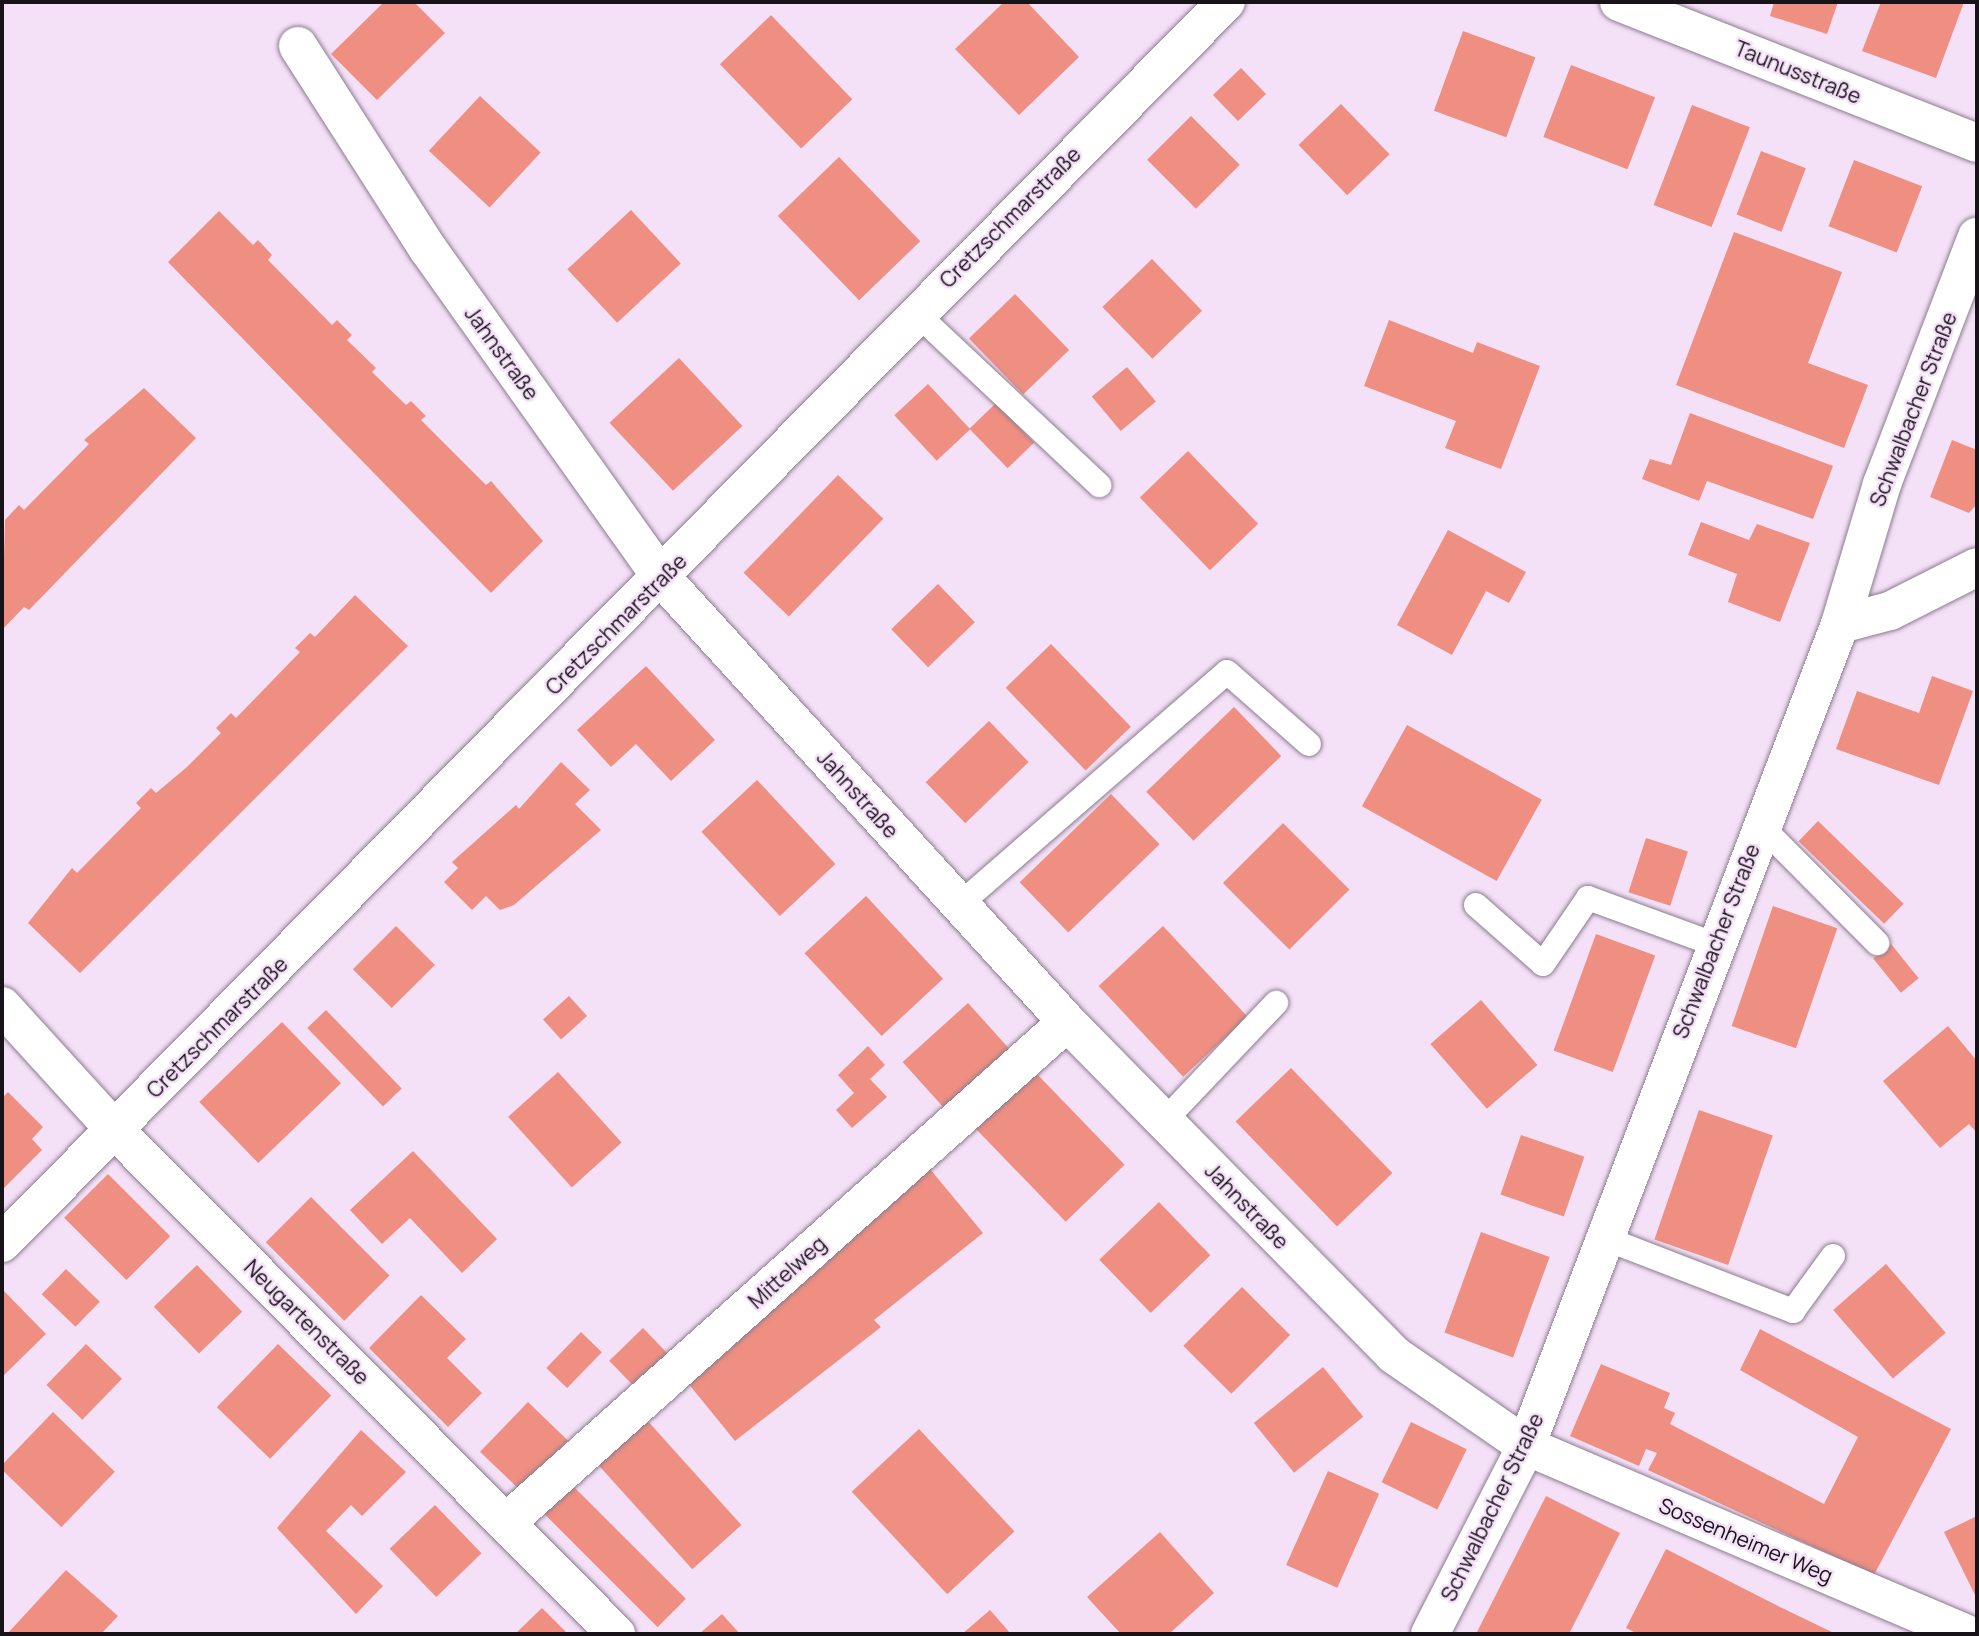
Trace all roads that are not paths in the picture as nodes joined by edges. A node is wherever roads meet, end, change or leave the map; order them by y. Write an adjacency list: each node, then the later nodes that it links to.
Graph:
1 (1226, 2): 6 (street, Cretzschmarstraße)
2 (1619, 2): 4 (street, Taunusstraße)
3 (298, 46): 9 (street, Jahnstraße)
4 (1977, 143)
5 (1977, 237): 10 (street, Schwalbacher Straße)
6 (915, 312): 7 (lane); 9 (street, Cretzschmarstraße)
7 (1100, 485)
8 (1977, 567): 10 (street)
9 (662, 578): 13 (street, Jahnstraße); 21 (street, Cretzschmarstraße)
10 (1840, 624): 12 (street, Schwalbacher Straße)
11 (1309, 744): 13 (lane)
12 (1759, 824): 15 (lane); 16 (street, Schwalbacher Straße)
13 (959, 905): 19 (street, Jahnstraße)
14 (1476, 905): 16 (lane)
15 (1877, 943)
16 (1714, 944): 22 (street, Schwalbacher Straße)
17 (1276, 1003): 20 (lane)
18 (2, 1006): 21 (street, Neugartenstraße)
19 (1067, 1022): 20 (street, Jahnstraße); 26 (street, Mittelweg)
20 (1164, 1121): 25 (street, Jahnstraße)
21 (115, 1130): 23 (street, Cretzschmarstraße); 26 (street, Neugartenstraße)
22 (1604, 1238): 24 (lane); 25 (street, Schwalbacher Straße)
23 (2, 1243)
24 (1833, 1256)
25 (1526, 1446): 28 (street, Schwalbacher Straße); 29 (street, Sossenheimer Weg)
26 (508, 1521): 27 (street, Neugartenstraße)
27 (616, 1634)
28 (1430, 1634)
29 (1966, 1634)

